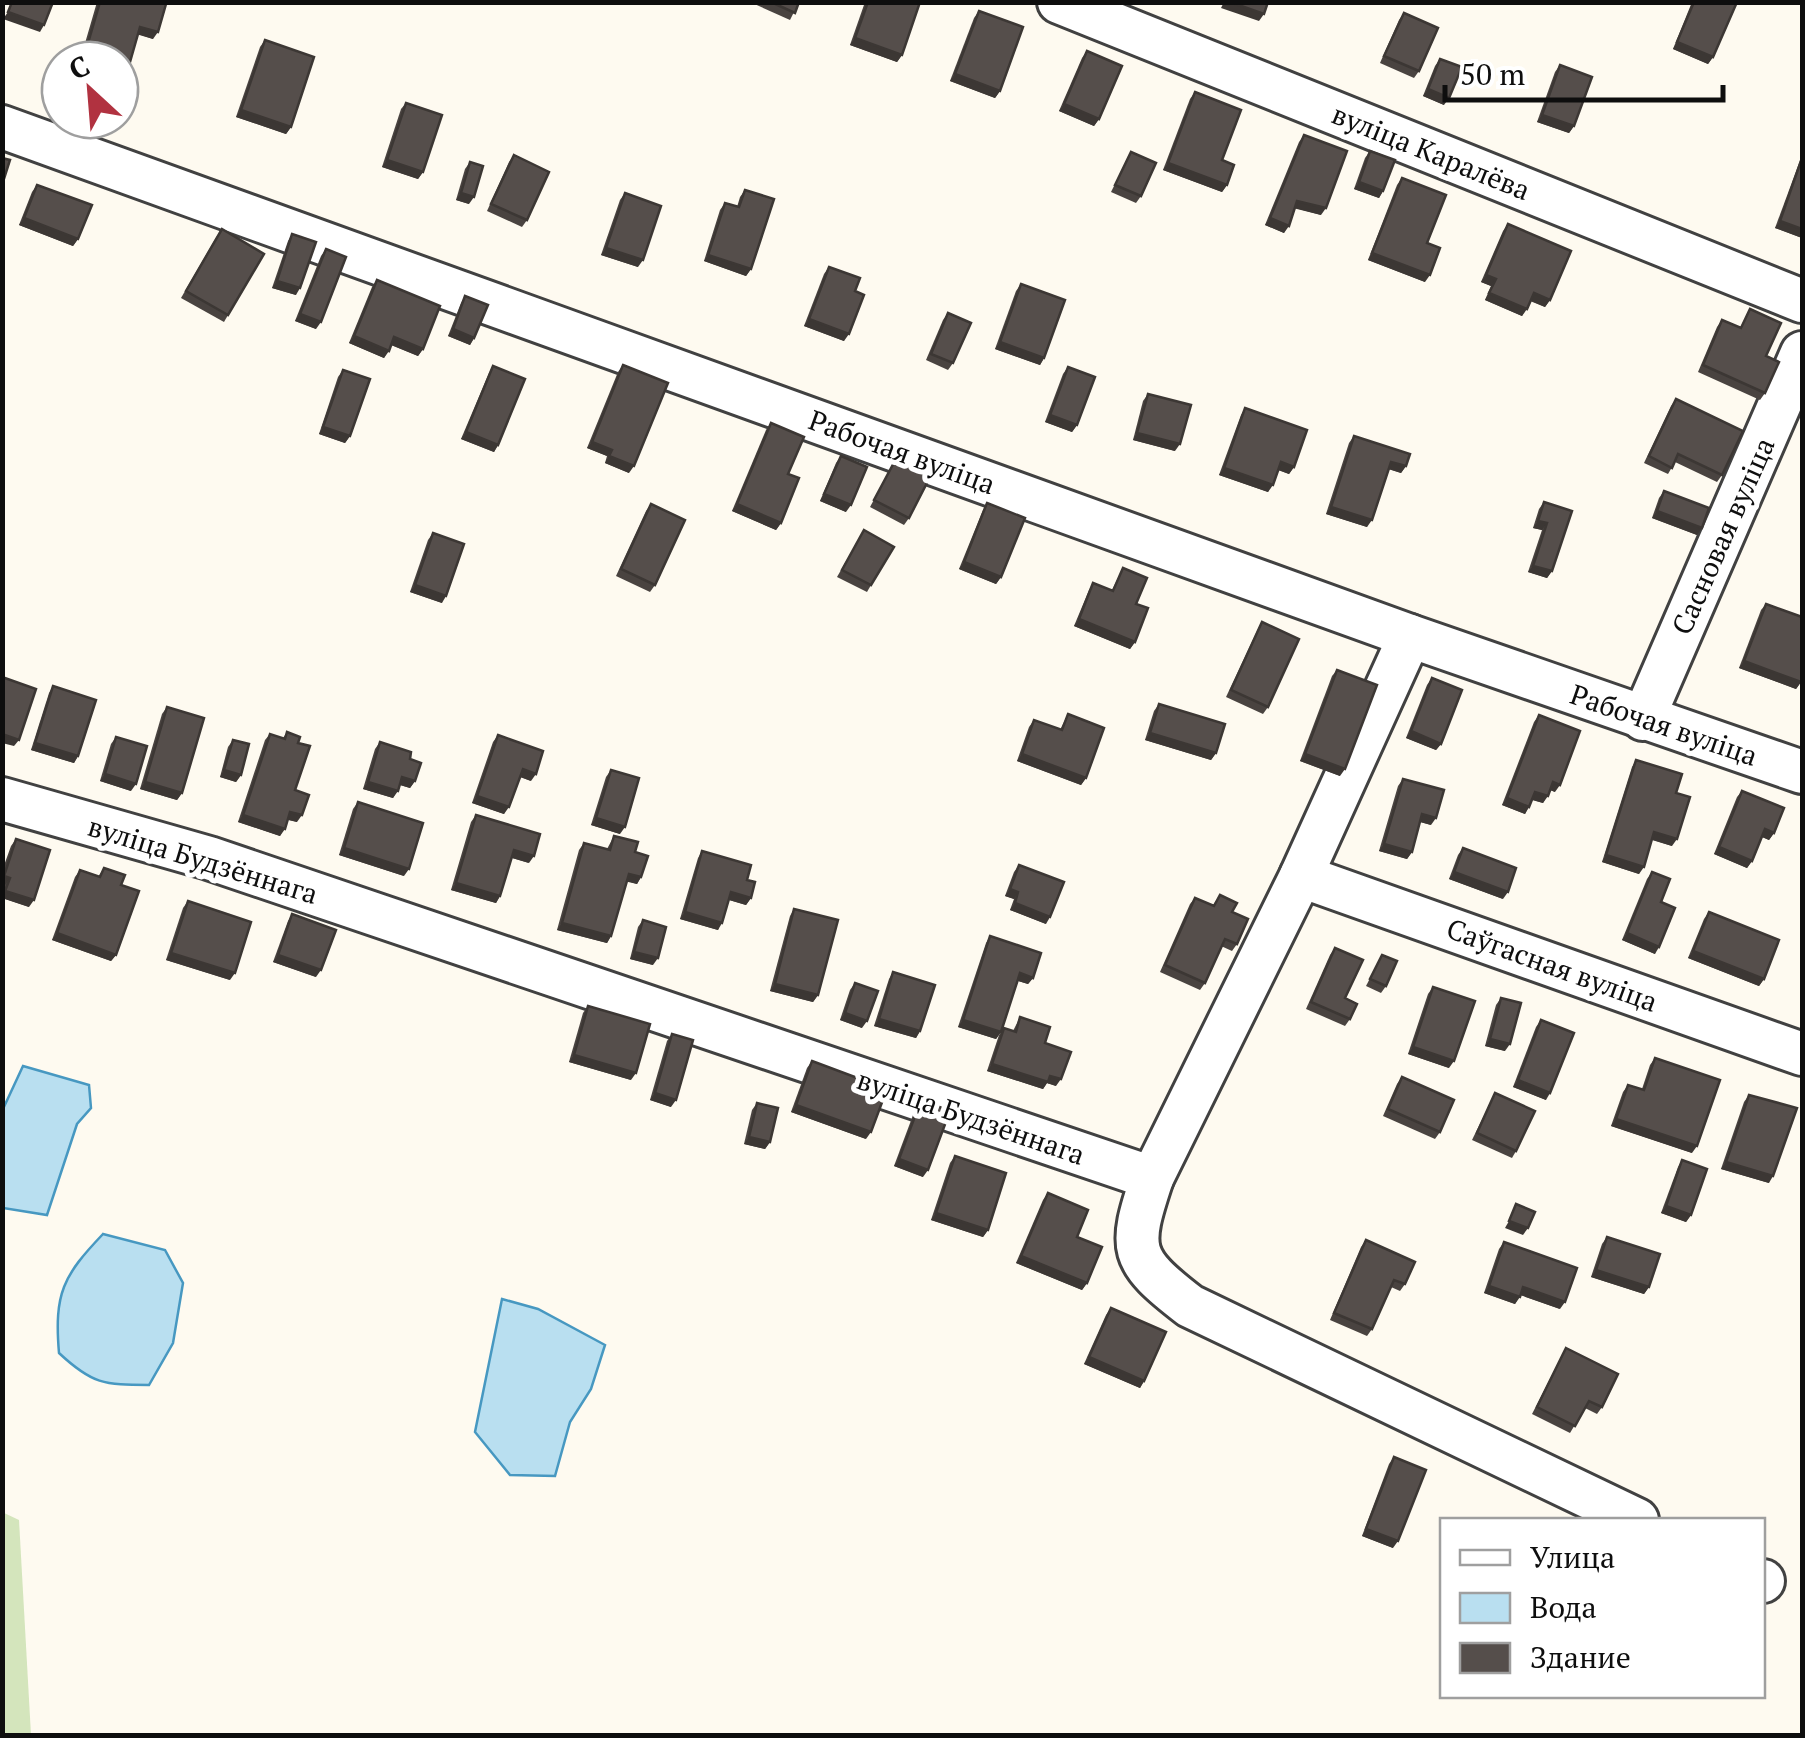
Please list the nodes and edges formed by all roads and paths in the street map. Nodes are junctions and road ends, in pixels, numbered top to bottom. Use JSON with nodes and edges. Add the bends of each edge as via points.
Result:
{"nodes":[{"id":1,"x":1059,"y":2,"type":"edge"},
{"id":2,"x":2,"y":128,"type":"edge"},
{"id":3,"x":1802,"y":301,"type":"edge"},
{"id":4,"x":1802,"y":352,"type":"edge"},
{"id":5,"x":1410,"y":636,"type":"junction"},
{"id":6,"x":1643,"y":719,"type":"junction"},
{"id":7,"x":1802,"y":772,"type":"edge"},
{"id":8,"x":2,"y":798,"type":"edge"},
{"id":9,"x":1301,"y":876,"type":"junction"},
{"id":10,"x":1802,"y":1054,"type":"edge"},
{"id":11,"x":1152,"y":1178,"type":"junction"},
{"id":12,"x":1633,"y":1518,"type":"edge"}],
"edges":[{"from":1,"to":3,"type":"street","name":"вуліца Каралёва"},
{"from":2,"to":5,"type":"street","name":"Рабочая вуліца"},
{"from":4,"to":6,"type":"street","name":"Сасновая вуліца"},
{"from":5,"to":6,"type":"street","name":"Рабочая вуліца"},
{"from":5,"to":9,"type":"street"},
{"from":6,"to":7,"type":"street","name":"Рабочая вуліца"},
{"from":8,"to":11,"type":"street","name":"вуліца Будзённага","via":[[209,858]]},
{"from":9,"to":10,"type":"street","name":"Саўгасная вуліца"},
{"from":9,"to":11,"type":"street"},
{"from":11,"to":12,"type":"street","via":[[1136,1242],[1151,1276],[1190,1306]]}]}
